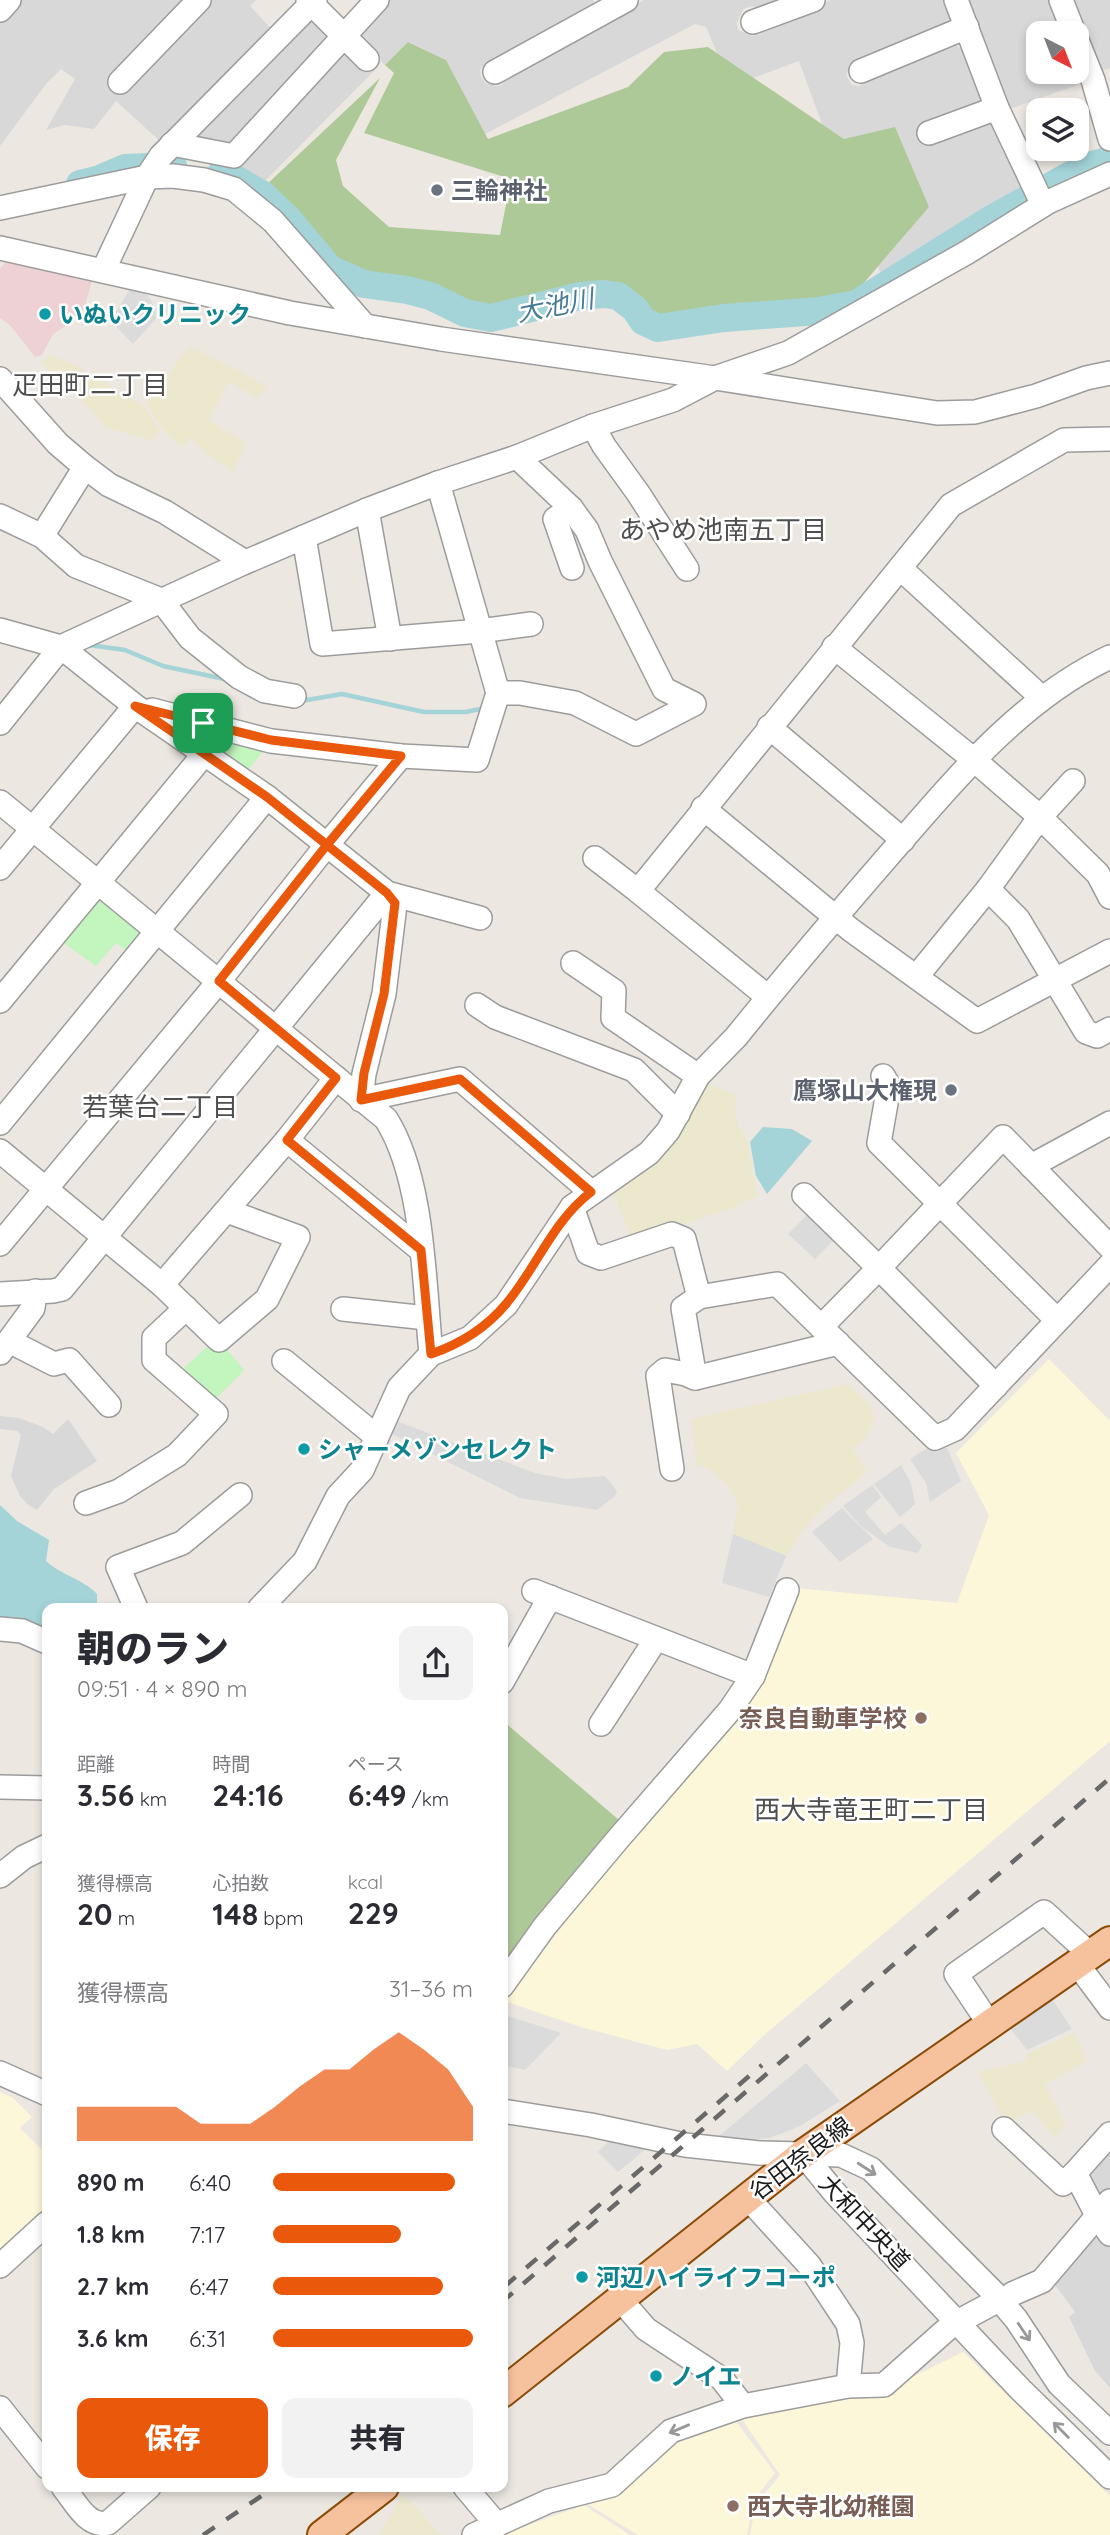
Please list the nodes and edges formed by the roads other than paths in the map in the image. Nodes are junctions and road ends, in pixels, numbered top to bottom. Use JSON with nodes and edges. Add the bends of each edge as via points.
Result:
{"nodes":[{"id":1,"x":9,"y":0,"type":"edge"},
{"id":2,"x":199,"y":0,"type":"edge"},
{"id":3,"x":377,"y":0,"type":"edge"},
{"id":4,"x":813,"y":0,"type":"edge"},
{"id":5,"x":956,"y":0,"type":"edge"},
{"id":6,"x":1061,"y":0,"type":"edge"},
{"id":7,"x":312,"y":1,"type":"edge"},
{"id":8,"x":611,"y":3,"type":"edge"},
{"id":9,"x":0,"y":10,"type":"edge"},
{"id":10,"x":1069,"y":21,"type":"edge"},
{"id":11,"x":753,"y":22,"type":"dead end"},
{"id":12,"x":967,"y":27,"type":"junction"},
{"id":13,"x":343,"y":36,"type":"junction"},
{"id":14,"x":1089,"y":57,"type":"edge"},
{"id":15,"x":367,"y":59,"type":"dead end"},
{"id":16,"x":861,"y":71,"type":"dead end"},
{"id":17,"x":495,"y":72,"type":"dead end"},
{"id":18,"x":1102,"y":77,"type":"edge"},
{"id":19,"x":120,"y":82,"type":"dead end"},
{"id":20,"x":997,"y":107,"type":"junction"},
{"id":21,"x":929,"y":133,"type":"dead end"},
{"id":22,"x":1110,"y":139,"type":"edge"},
{"id":23,"x":167,"y":150,"type":"junction"},
{"id":24,"x":1110,"y":174,"type":"edge"},
{"id":25,"x":147,"y":177,"type":"junction"},
{"id":26,"x":1043,"y":205,"type":"junction"},
{"id":27,"x":0,"y":208,"type":"edge"},
{"id":28,"x":0,"y":248,"type":"edge"},
{"id":29,"x":103,"y":271,"type":"junction"},
{"id":30,"x":365,"y":326,"type":"junction"},
{"id":31,"x":1110,"y":373,"type":"edge"},
{"id":32,"x":715,"y":378,"type":"junction"},
{"id":33,"x":0,"y":379,"type":"edge"},
{"id":34,"x":593,"y":426,"type":"junction"},
{"id":35,"x":1110,"y":439,"type":"edge"},
{"id":36,"x":517,"y":457,"type":"junction"},
{"id":37,"x":85,"y":467,"type":"junction"},
{"id":38,"x":438,"y":483,"type":"junction"},
{"id":39,"x":571,"y":508,"type":"junction"},
{"id":40,"x":367,"y":510,"type":"junction"},
{"id":41,"x":0,"y":516,"type":"edge"},
{"id":42,"x":42,"y":536,"type":"junction"},
{"id":43,"x":304,"y":537,"type":"junction"},
{"id":44,"x":245,"y":562,"type":"junction"},
{"id":45,"x":572,"y":568,"type":"dead end"},
{"id":46,"x":900,"y":568,"type":"junction"},
{"id":47,"x":687,"y":569,"type":"dead end"},
{"id":48,"x":161,"y":600,"type":"junction"},
{"id":49,"x":531,"y":624,"type":"dead end"},
{"id":50,"x":0,"y":629,"type":"edge"},
{"id":51,"x":480,"y":631,"type":"junction"},
{"id":52,"x":390,"y":639,"type":"junction"},
{"id":53,"x":61,"y":647,"type":"junction"},
{"id":54,"x":834,"y":647,"type":"junction"},
{"id":55,"x":1110,"y":657,"type":"edge"},
{"id":56,"x":498,"y":693,"type":"junction"},
{"id":57,"x":294,"y":696,"type":"dead end"},
{"id":58,"x":1042,"y":698,"type":"junction"},
{"id":59,"x":135,"y":706,"type":"junction"},
{"id":60,"x":0,"y":723,"type":"edge"},
{"id":61,"x":769,"y":727,"type":"junction"},
{"id":62,"x":205,"y":753,"type":"junction"},
{"id":63,"x":401,"y":756,"type":"junction"},
{"id":64,"x":973,"y":759,"type":"junction"},
{"id":65,"x":1073,"y":781,"type":"dead end"},
{"id":66,"x":267,"y":797,"type":"junction"},
{"id":67,"x":0,"y":802,"type":"edge"},
{"id":68,"x":703,"y":808,"type":"junction"},
{"id":69,"x":1040,"y":817,"type":"junction"},
{"id":70,"x":33,"y":829,"type":"junction"},
{"id":71,"x":903,"y":840,"type":"junction"},
{"id":72,"x":326,"y":846,"type":"junction"},
{"id":73,"x":595,"y":858,"type":"dead end"},
{"id":74,"x":0,"y":869,"type":"edge"},
{"id":75,"x":98,"y":882,"type":"junction"},
{"id":76,"x":988,"y":889,"type":"junction"},
{"id":77,"x":638,"y":891,"type":"junction"},
{"id":78,"x":387,"y":893,"type":"junction"},
{"id":79,"x":1110,"y":897,"type":"edge"},
{"id":80,"x":836,"y":917,"type":"junction"},
{"id":81,"x":480,"y":918,"type":"dead end"},
{"id":82,"x":157,"y":932,"type":"junction"},
{"id":83,"x":1110,"y":951,"type":"edge"},
{"id":84,"x":573,"y":963,"type":"dead end"},
{"id":85,"x":917,"y":976,"type":"junction"},
{"id":86,"x":1057,"y":980,"type":"junction"},
{"id":87,"x":219,"y":981,"type":"junction"},
{"id":88,"x":768,"y":997,"type":"junction"},
{"id":89,"x":0,"y":1001,"type":"edge"},
{"id":90,"x":477,"y":1005,"type":"dead end"},
{"id":91,"x":276,"y":1029,"type":"junction"},
{"id":92,"x":1110,"y":1029,"type":"edge"},
{"id":93,"x":698,"y":1076,"type":"junction"},
{"id":94,"x":883,"y":1076,"type":"dead end"},
{"id":95,"x":336,"y":1078,"type":"junction"},
{"id":96,"x":361,"y":1100,"type":"junction"},
{"id":97,"x":678,"y":1114,"type":"junction"},
{"id":98,"x":0,"y":1123,"type":"edge"},
{"id":99,"x":1110,"y":1123,"type":"edge"},
{"id":100,"x":287,"y":1140,"type":"junction"},
{"id":101,"x":0,"y":1151,"type":"edge"},
{"id":102,"x":1031,"y":1166,"type":"junction"},
{"id":103,"x":44,"y":1188,"type":"junction"},
{"id":104,"x":591,"y":1192,"type":"junction"},
{"id":105,"x":804,"y":1195,"type":"dead end"},
{"id":106,"x":939,"y":1203,"type":"junction"},
{"id":107,"x":572,"y":1207,"type":"junction"},
{"id":108,"x":227,"y":1211,"type":"junction"},
{"id":109,"x":104,"y":1238,"type":"junction"},
{"id":110,"x":0,"y":1244,"type":"edge"},
{"id":111,"x":1110,"y":1247,"type":"edge"},
{"id":112,"x":421,"y":1250,"type":"junction"},
{"id":113,"x":878,"y":1268,"type":"junction"},
{"id":114,"x":1106,"y":1280,"type":"edge"},
{"id":115,"x":162,"y":1285,"type":"junction"},
{"id":116,"x":35,"y":1291,"type":"junction"},
{"id":117,"x":0,"y":1294,"type":"edge"},
{"id":118,"x":699,"y":1297,"type":"junction"},
{"id":119,"x":186,"y":1308,"type":"junction"},
{"id":120,"x":342,"y":1309,"type":"dead end"},
{"id":121,"x":427,"y":1318,"type":"junction"},
{"id":122,"x":1057,"y":1320,"type":"junction"},
{"id":123,"x":821,"y":1327,"type":"junction"},
{"id":124,"x":838,"y":1343,"type":"junction"},
{"id":125,"x":4,"y":1347,"type":"edge"},
{"id":126,"x":431,"y":1354,"type":"junction"},
{"id":127,"x":284,"y":1361,"type":"dead end"},
{"id":128,"x":695,"y":1378,"type":"junction"},
{"id":129,"x":996,"y":1386,"type":"junction"},
{"id":130,"x":109,"y":1405,"type":"dead end"},
{"id":131,"x":377,"y":1437,"type":"junction"},
{"id":132,"x":672,"y":1469,"type":"dead end"},
{"id":133,"x":240,"y":1495,"type":"dead end"},
{"id":134,"x":86,"y":1503,"type":"dead end"},
{"id":135,"x":787,"y":1590,"type":"dead end"},
{"id":136,"x":134,"y":1603,"type":"edge"},
{"id":137,"x":265,"y":1603,"type":"edge"},
{"id":138,"x":0,"y":1629,"type":"edge"},
{"id":139,"x":656,"y":1639,"type":"junction"},
{"id":140,"x":42,"y":1640,"type":"edge"},
{"id":141,"x":508,"y":1669,"type":"edge"},
{"id":142,"x":753,"y":1676,"type":"junction"},
{"id":143,"x":601,"y":1724,"type":"dead end"},
{"id":144,"x":0,"y":1787,"type":"edge"},
{"id":145,"x":42,"y":1788,"type":"edge"},
{"id":146,"x":42,"y":1848,"type":"edge"},
{"id":147,"x":0,"y":1876,"type":"edge"},
{"id":148,"x":1093,"y":1954,"type":"edge"},
{"id":149,"x":508,"y":1978,"type":"edge"},
{"id":150,"x":1110,"y":2008,"type":"edge"},
{"id":151,"x":990,"y":2025,"type":"junction"},
{"id":152,"x":0,"y":2073,"type":"edge"},
{"id":153,"x":42,"y":2092,"type":"edge"},
{"id":154,"x":508,"y":2112,"type":"edge"},
{"id":155,"x":1003,"y":2129,"type":"dead end"},
{"id":156,"x":1110,"y":2134,"type":"edge"},
{"id":157,"x":803,"y":2154,"type":"junction"},
{"id":158,"x":1075,"y":2173,"type":"junction"},
{"id":159,"x":747,"y":2197,"type":"junction"},
{"id":160,"x":1106,"y":2217,"type":"edge"},
{"id":161,"x":42,"y":2227,"type":"edge"},
{"id":162,"x":0,"y":2266,"type":"edge"},
{"id":163,"x":620,"y":2300,"type":"junction"},
{"id":164,"x":848,"y":2386,"type":"junction"},
{"id":165,"x":508,"y":2388,"type":"edge"},
{"id":166,"x":743,"y":2406,"type":"junction"},
{"id":167,"x":0,"y":2408,"type":"edge"},
{"id":168,"x":1110,"y":2434,"type":"edge"},
{"id":169,"x":42,"y":2461,"type":"edge"},
{"id":170,"x":1110,"y":2477,"type":"edge"},
{"id":171,"x":67,"y":2492,"type":"edge"},
{"id":172,"x":143,"y":2492,"type":"edge"},
{"id":173,"x":378,"y":2492,"type":"edge"},
{"id":174,"x":469,"y":2492,"type":"edge"},
{"id":175,"x":497,"y":2525,"type":"junction"},
{"id":176,"x":322,"y":2535,"type":"edge"},
{"id":177,"x":474,"y":2535,"type":"edge"}],
"edges":[{"from":1,"to":9,"type":"street"},
{"from":2,"to":19,"type":"street"},
{"from":3,"to":13,"type":"street"},
{"from":4,"to":11,"type":"street"},
{"from":5,"to":12,"type":"street"},
{"from":6,"to":10,"type":"street"},
{"from":7,"to":13,"type":"street"},
{"from":7,"to":23,"type":"street"},
{"from":8,"to":17,"type":"street"},
{"from":12,"to":16,"type":"street"},
{"from":12,"to":20,"type":"street"},
{"from":13,"to":15,"type":"street"},
{"from":13,"to":23,"type":"street","via":[[234,156]]},
{"from":14,"to":18,"type":"street"},
{"from":18,"to":22,"type":"street"},
{"from":20,"to":21,"type":"street"},
{"from":20,"to":26,"type":"street"},
{"from":23,"to":25,"type":"street"},
{"from":24,"to":26,"type":"street"},
{"from":25,"to":27,"type":"street"},
{"from":25,"to":29,"type":"street"},
{"from":25,"to":30,"type":"street","via":[[204,180],[234,189],[273,221]]},
{"from":26,"to":32,"type":"street","via":[[788,353]]},
{"from":28,"to":29,"type":"street"},
{"from":29,"to":30,"type":"street"},
{"from":30,"to":32,"type":"street"},
{"from":31,"to":32,"type":"street","via":[[975,412],[937,413]]},
{"from":32,"to":34,"type":"street","via":[[673,400]]},
{"from":33,"to":37,"type":"street"},
{"from":34,"to":36,"type":"street"},
{"from":34,"to":47,"type":"street"},
{"from":35,"to":46,"type":"street","via":[[1063,440],[951,505]]},
{"from":36,"to":38,"type":"street"},
{"from":36,"to":39,"type":"street"},
{"from":37,"to":42,"type":"street"},
{"from":37,"to":44,"type":"street"},
{"from":38,"to":40,"type":"street"},
{"from":38,"to":51,"type":"street"},
{"from":39,"to":45,"type":"street","via":[[555,519]]},
{"from":39,"to":56,"type":"street","via":[[587,530],[664,689],[694,704],[636,734],[575,703]]},
{"from":40,"to":43,"type":"street"},
{"from":40,"to":52,"type":"street"},
{"from":41,"to":42,"type":"street"},
{"from":42,"to":48,"type":"street","via":[[76,566]]},
{"from":43,"to":44,"type":"street"},
{"from":43,"to":52,"type":"street","via":[[323,644]]},
{"from":44,"to":48,"type":"street"},
{"from":46,"to":54,"type":"street"},
{"from":46,"to":58,"type":"street"},
{"from":48,"to":53,"type":"street"},
{"from":48,"to":57,"type":"street","via":[[190,638],[230,671],[265,691]]},
{"from":49,"to":51,"type":"street"},
{"from":50,"to":53,"type":"street"},
{"from":51,"to":52,"type":"street"},
{"from":51,"to":56,"type":"street"},
{"from":53,"to":59,"type":"street"},
{"from":53,"to":60,"type":"street"},
{"from":54,"to":61,"type":"street"},
{"from":54,"to":64,"type":"street"},
{"from":55,"to":58,"type":"street"},
{"from":56,"to":63,"type":"street","via":[[477,760]]},
{"from":58,"to":64,"type":"street"},
{"from":59,"to":62,"type":"street"},
{"from":59,"to":63,"type":"street","via":[[271,740]]},
{"from":59,"to":70,"type":"street"},
{"from":61,"to":68,"type":"street"},
{"from":61,"to":71,"type":"street"},
{"from":62,"to":66,"type":"street"},
{"from":62,"to":75,"type":"street"},
{"from":63,"to":72,"type":"street"},
{"from":64,"to":69,"type":"street"},
{"from":64,"to":71,"type":"street"},
{"from":65,"to":69,"type":"street"},
{"from":66,"to":72,"type":"street"},
{"from":66,"to":82,"type":"street"},
{"from":67,"to":70,"type":"street"},
{"from":68,"to":77,"type":"street"},
{"from":68,"to":80,"type":"street"},
{"from":69,"to":76,"type":"street"},
{"from":69,"to":79,"type":"street","via":[[1098,874]]},
{"from":70,"to":74,"type":"street"},
{"from":70,"to":75,"type":"street"},
{"from":71,"to":80,"type":"street"},
{"from":72,"to":78,"type":"street"},
{"from":72,"to":87,"type":"street"},
{"from":73,"to":77,"type":"street"},
{"from":75,"to":82,"type":"street"},
{"from":75,"to":89,"type":"street"},
{"from":76,"to":85,"type":"street"},
{"from":76,"to":86,"type":"street","via":[[1018,919]]},
{"from":77,"to":88,"type":"street"},
{"from":78,"to":81,"type":"street"},
{"from":78,"to":91,"type":"street"},
{"from":78,"to":96,"type":"street","via":[[395,903],[384,994]]},
{"from":80,"to":85,"type":"street"},
{"from":80,"to":88,"type":"street"},
{"from":82,"to":87,"type":"street"},
{"from":82,"to":98,"type":"street"},
{"from":83,"to":86,"type":"street"},
{"from":84,"to":93,"type":"street","via":[[614,991],[613,1018]]},
{"from":85,"to":86,"type":"street","via":[[977,1021]]},
{"from":86,"to":92,"type":"street","via":[[1086,1031],[1097,1036]]},
{"from":87,"to":91,"type":"street"},
{"from":87,"to":103,"type":"street"},
{"from":88,"to":93,"type":"street"},
{"from":90,"to":97,"type":"street","via":[[495,1017],[634,1070]]},
{"from":91,"to":95,"type":"street"},
{"from":91,"to":109,"type":"street"},
{"from":93,"to":97,"type":"street"},
{"from":94,"to":106,"type":"street","via":[[890,1086],[879,1143]]},
{"from":95,"to":96,"type":"street"},
{"from":95,"to":100,"type":"street"},
{"from":96,"to":104,"type":"street","via":[[460,1079]]},
{"from":96,"to":112,"type":"street","via":[[386,1119],[395,1133],[411,1181]]},
{"from":97,"to":104,"type":"street","via":[[649,1153]]},
{"from":99,"to":102,"type":"street"},
{"from":100,"to":108,"type":"street"},
{"from":100,"to":112,"type":"street"},
{"from":101,"to":103,"type":"street"},
{"from":102,"to":106,"type":"street","via":[[1003,1137]]},
{"from":102,"to":111,"type":"street"},
{"from":103,"to":109,"type":"street"},
{"from":103,"to":110,"type":"street"},
{"from":104,"to":107,"type":"street"},
{"from":105,"to":113,"type":"street"},
{"from":106,"to":113,"type":"street"},
{"from":106,"to":122,"type":"street"},
{"from":107,"to":118,"type":"street","via":[[588,1252],[601,1258],[672,1234],[684,1239]]},
{"from":107,"to":126,"type":"street","via":[[506,1305],[470,1338]]},
{"from":108,"to":115,"type":"street"},
{"from":108,"to":119,"type":"street","via":[[298,1237],[267,1299],[219,1340]]},
{"from":109,"to":115,"type":"street"},
{"from":109,"to":116,"type":"street","via":[[62,1289]]},
{"from":112,"to":121,"type":"street"},
{"from":113,"to":123,"type":"street"},
{"from":113,"to":129,"type":"street"},
{"from":114,"to":122,"type":"street"},
{"from":115,"to":119,"type":"street"},
{"from":116,"to":117,"type":"street"},
{"from":116,"to":125,"type":"street","via":[[33,1308]]},
{"from":118,"to":123,"type":"street","via":[[777,1284]]},
{"from":118,"to":128,"type":"street","via":[[683,1308]]},
{"from":119,"to":134,"type":"street","via":[[154,1338],[154,1360],[216,1414],[177,1455],[119,1491]]},
{"from":120,"to":121,"type":"street"},
{"from":121,"to":126,"type":"street"},
{"from":122,"to":129,"type":"street"},
{"from":123,"to":124,"type":"street"},
{"from":124,"to":128,"type":"street"},
{"from":124,"to":129,"type":"street","via":[[935,1438],[955,1429]]},
{"from":125,"to":130,"type":"street","via":[[54,1364],[69,1360]]},
{"from":126,"to":131,"type":"street","via":[[399,1388]]},
{"from":127,"to":131,"type":"street"},
{"from":128,"to":132,"type":"street","via":[[665,1370],[658,1376]]},
{"from":131,"to":137,"type":"street","via":[[362,1470],[338,1496],[305,1561]]},
{"from":133,"to":136,"type":"street","via":[[182,1544],[118,1567]]},
{"from":135,"to":142,"type":"street"},
{"from":138,"to":140,"type":"street","via":[[22,1631]]},
{"from":139,"to":141,"type":"street","via":[[542,1594]]},
{"from":139,"to":142,"type":"street"},
{"from":139,"to":143,"type":"street"},
{"from":142,"to":149,"type":"street","via":[[730,1710],[545,1926]]},
{"from":144,"to":145,"type":"street"},
{"from":146,"to":147,"type":"street"},
{"from":148,"to":150,"type":"street"},
{"from":148,"to":151,"type":"main road","name":"谷田奈良線"},
{"from":148,"to":151,"type":"street","via":[[1044,1912],[956,1974]]},
{"from":151,"to":157,"type":"main road","name":"谷田奈良線"},
{"from":152,"to":153,"type":"street"},
{"from":154,"to":157,"type":"street","via":[[685,2145]]},
{"from":155,"to":158,"type":"street","via":[[1063,2184]]},
{"from":156,"to":158,"type":"street"},
{"from":157,"to":159,"type":"main road","name":"谷田奈良線"},
{"from":157,"to":168,"type":"street","name":"大和中央道","one_way":true,"via":[[841,2154],[871,2169],[993,2292],[1059,2384]]},
{"from":170,"to":157,"type":"street","name":"大和中央道","one_way":true,"via":[[1020,2389]]},
{"from":158,"to":160,"type":"street"},
{"from":159,"to":163,"type":"main road","name":"谷田奈良線"},
{"from":159,"to":164,"type":"street","via":[[809,2265],[848,2324],[852,2343]]},
{"from":160,"to":164,"type":"street","via":[[1042,2281],[956,2324],[884,2385]]},
{"from":161,"to":162,"type":"street"},
{"from":163,"to":165,"type":"main road","name":"谷田奈良線"},
{"from":163,"to":166,"type":"street","via":[[646,2329],[722,2379]]},
{"from":164,"to":166,"type":"street"},
{"from":166,"to":175,"type":"street","one_way":true,"via":[[671,2431],[612,2486],[549,2501]]},
{"from":167,"to":169,"type":"street"},
{"from":171,"to":172,"type":"street","via":[[91,2522],[99,2525],[108,2523]]},
{"from":173,"to":176,"type":"main road"},
{"from":174,"to":175,"type":"street"},
{"from":175,"to":177,"type":"street"}]}
